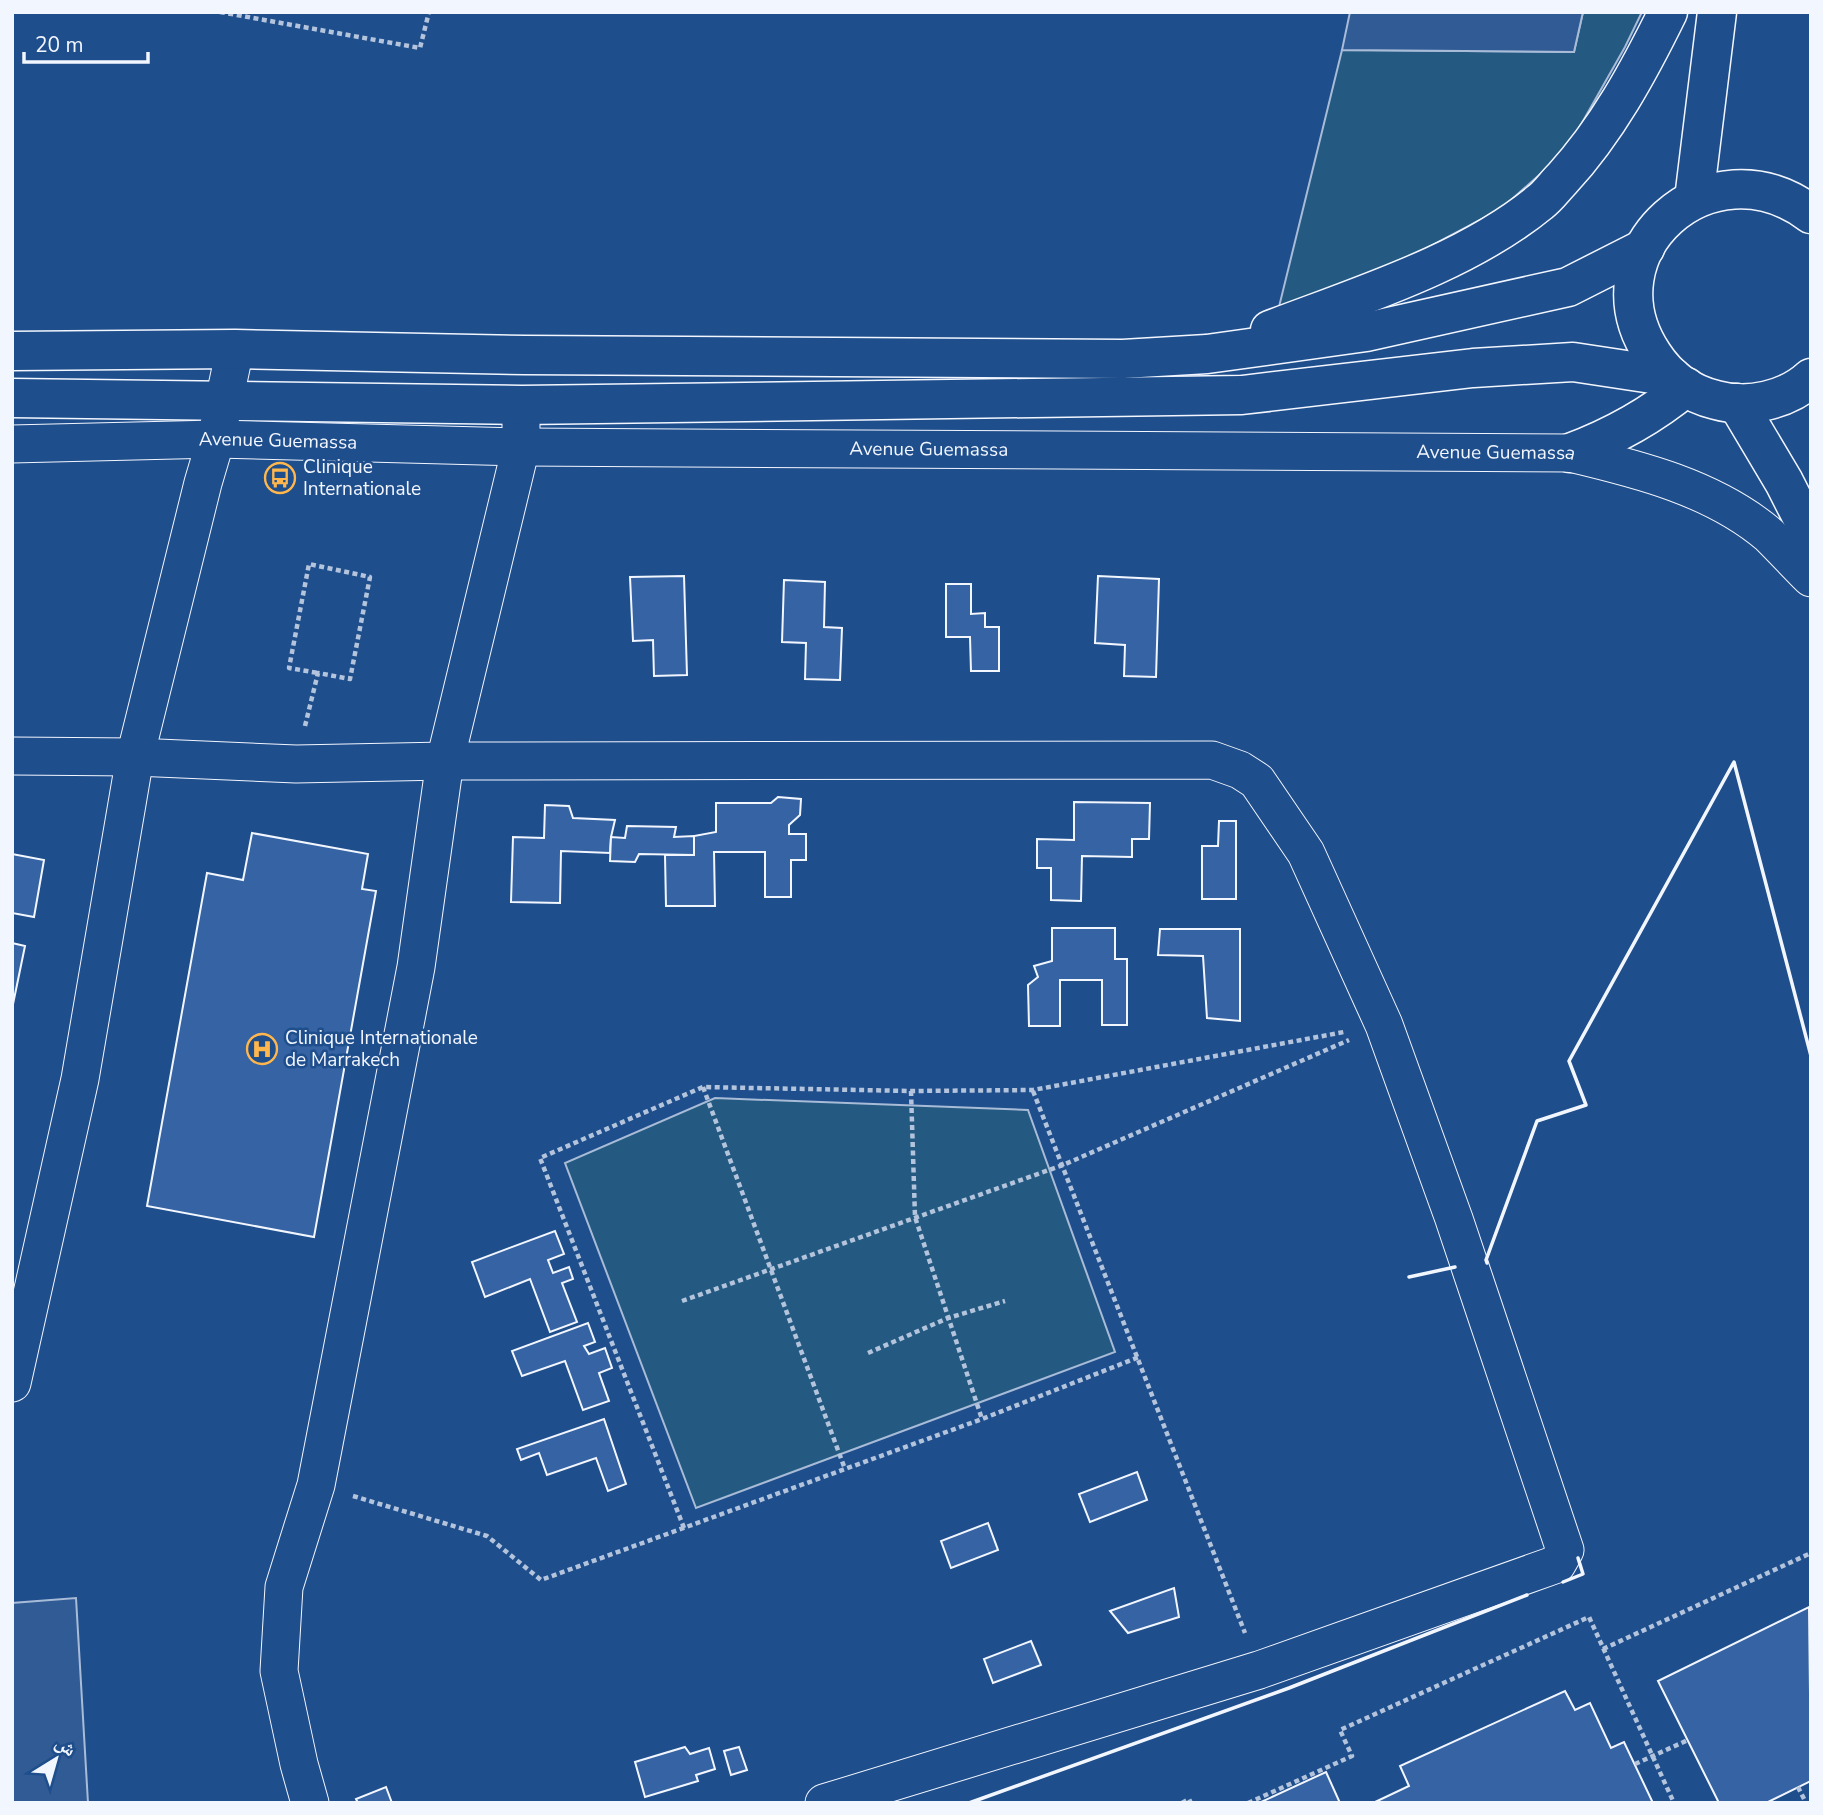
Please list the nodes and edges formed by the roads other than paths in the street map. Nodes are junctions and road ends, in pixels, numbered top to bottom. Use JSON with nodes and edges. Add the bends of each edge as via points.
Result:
{"nodes":[{"id":1,"x":1668,"y":12,"type":"edge"},
{"id":2,"x":1717,"y":12,"type":"edge"},
{"id":3,"x":1694,"y":199,"type":"junction"},
{"id":4,"x":1811,"y":214,"type":"edge"},
{"id":5,"x":1645,"y":248,"type":"junction"},
{"id":6,"x":235,"y":349,"type":"junction"},
{"id":7,"x":12,"y":351,"type":"edge"},
{"id":8,"x":1207,"y":354,"type":"junction"},
{"id":9,"x":1811,"y":378,"type":"edge"},
{"id":10,"x":1679,"y":382,"type":"junction"},
{"id":11,"x":12,"y":398,"type":"edge"},
{"id":12,"x":223,"y":402,"type":"junction"},
{"id":13,"x":1737,"y":404,"type":"junction"},
{"id":14,"x":522,"y":405,"type":"junction"},
{"id":15,"x":216,"y":439,"type":"junction"},
{"id":16,"x":12,"y":444,"type":"edge"},
{"id":17,"x":520,"y":447,"type":"junction"},
{"id":18,"x":1570,"y":453,"type":"junction"},
{"id":19,"x":1811,"y":534,"type":"edge"},
{"id":20,"x":1811,"y":578,"type":"edge"},
{"id":21,"x":12,"y":757,"type":"edge"},
{"id":22,"x":135,"y":757,"type":"junction"},
{"id":23,"x":445,"y":761,"type":"junction"},
{"id":24,"x":20,"y":1310,"type":"edge"},
{"id":25,"x":12,"y":1383,"type":"edge"},
{"id":26,"x":310,"y":1803,"type":"edge"},
{"id":27,"x":824,"y":1803,"type":"edge"}],
"edges":[{"from":1,"to":8,"type":"main road","via":[[1609,118],[1541,202],[1487,238],[1416,274]]},
{"from":2,"to":3,"type":"main road"},
{"from":3,"to":4,"type":"main road","via":[[1728,189],[1762,191]]},
{"from":3,"to":5,"type":"main road","via":[[1665,219]]},
{"from":5,"to":8,"type":"main road","via":[[1568,287],[1366,332]]},
{"from":5,"to":10,"type":"main road","via":[[1637,267],[1634,307],[1646,346]]},
{"from":6,"to":7,"type":"main road"},
{"from":6,"to":8,"type":"main road","via":[[1110,359]]},
{"from":6,"to":12,"type":"street"},
{"from":9,"to":13,"type":"main road","via":[[1773,399]]},
{"from":10,"to":13,"type":"main road","via":[[1702,396]]},
{"from":10,"to":14,"type":"main road","name":"Avenue Guemassa","via":[[1573,362],[1473,368],[1242,395]]},
{"from":10,"to":18,"type":"main road","via":[[1636,424]]},
{"from":11,"to":12,"type":"main road","name":"Avenue Guemassa"},
{"from":12,"to":14,"type":"main road","name":"Avenue Guemassa"},
{"from":12,"to":15,"type":"street"},
{"from":13,"to":19,"type":"main road"},
{"from":14,"to":17,"type":"street"},
{"from":15,"to":16,"type":"street","name":"Avenue Guemassa"},
{"from":15,"to":17,"type":"street","name":"Avenue Guemassa"},
{"from":15,"to":22,"type":"street"},
{"from":17,"to":18,"type":"street","name":"Avenue Guemassa"},
{"from":17,"to":23,"type":"street"},
{"from":18,"to":20,"type":"street","name":"Avenue Guemassa","via":[[1672,481],[1718,502],[1768,535]]},
{"from":21,"to":22,"type":"street"},
{"from":22,"to":23,"type":"street","via":[[296,764]]},
{"from":22,"to":24,"type":"street","via":[[80,1079]]},
{"from":23,"to":26,"type":"street","via":[[416,967],[316,1485],[284,1587],[279,1671]]},
{"from":23,"to":27,"type":"street","via":[[1212,760],[1240,769],[1257,781],[1306,853],[1384,1025],[1565,1550],[1557,1564],[1259,1670]]},
{"from":24,"to":25,"type":"street"}]}
